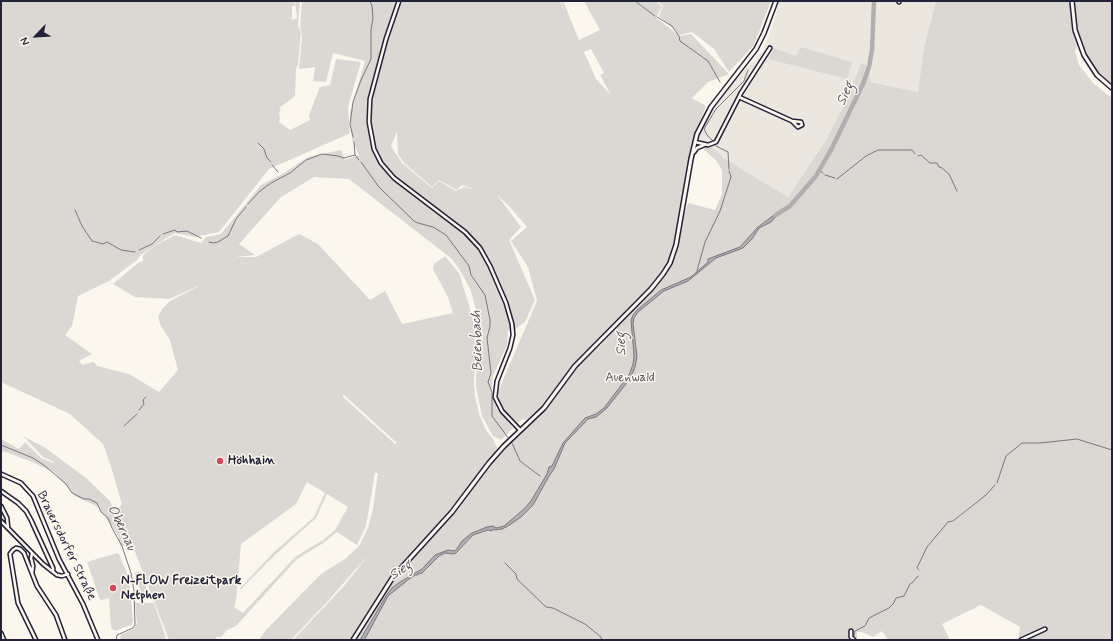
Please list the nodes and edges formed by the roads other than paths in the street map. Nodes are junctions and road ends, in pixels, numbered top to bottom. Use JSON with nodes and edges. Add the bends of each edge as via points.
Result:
{"nodes":[{"id":1,"x":399,"y":1,"type":"edge"},
{"id":2,"x":776,"y":1,"type":"edge"},
{"id":3,"x":1072,"y":1,"type":"edge"},
{"id":4,"x":770,"y":48,"type":"dead end"},
{"id":5,"x":1112,"y":88,"type":"edge"},
{"id":6,"x":739,"y":97,"type":"junction"},
{"id":7,"x":792,"y":121,"type":"dead end"},
{"id":8,"x":695,"y":142,"type":"junction"},
{"id":9,"x":704,"y":145,"type":"junction"},
{"id":10,"x":691,"y":156,"type":"junction"},
{"id":11,"x":520,"y":430,"type":"junction"},
{"id":12,"x":1,"y":474,"type":"edge"},
{"id":13,"x":1,"y":491,"type":"edge"},
{"id":14,"x":1,"y":506,"type":"edge"},
{"id":15,"x":1,"y":521,"type":"edge"},
{"id":16,"x":8,"y":528,"type":"junction"},
{"id":17,"x":32,"y":553,"type":"junction"},
{"id":18,"x":53,"y":572,"type":"junction"},
{"id":19,"x":32,"y":573,"type":"junction"},
{"id":20,"x":68,"y":574,"type":"junction"},
{"id":21,"x":1045,"y":628,"type":"dead end"},
{"id":22,"x":851,"y":631,"type":"dead end"},
{"id":23,"x":1,"y":633,"type":"edge"},
{"id":24,"x":4,"y":640,"type":"edge"},
{"id":25,"x":36,"y":640,"type":"edge"},
{"id":26,"x":65,"y":640,"type":"edge"},
{"id":27,"x":98,"y":640,"type":"edge"},
{"id":28,"x":354,"y":640,"type":"edge"},
{"id":29,"x":854,"y":640,"type":"edge"},
{"id":30,"x":1021,"y":640,"type":"edge"}],
"edges":[{"from":1,"to":11,"type":"street","via":[[371,94],[369,115],[372,143],[381,163],[394,178],[465,232],[480,248],[490,266],[506,303],[513,335],[497,381],[495,398],[502,411]]},
{"from":2,"to":8,"type":"main road","via":[[756,49],[710,107]]},
{"from":3,"to":5,"type":"main road","via":[[1082,52],[1097,75]]},
{"from":4,"to":6,"type":"street"},
{"from":6,"to":7,"type":"street"},
{"from":6,"to":9,"type":"street","via":[[716,142]]},
{"from":8,"to":9,"type":"street"},
{"from":8,"to":10,"type":"main road"},
{"from":9,"to":10,"type":"street","via":[[697,148]]},
{"from":10,"to":11,"type":"main road","via":[[678,237],[666,269],[652,289],[576,366],[544,408]]},
{"from":11,"to":28,"type":"main road","via":[[393,577]]},
{"from":12,"to":20,"type":"street","name":"Brauersdorfer Straße","via":[[21,483],[33,496],[59,559]]},
{"from":13,"to":18,"type":"street","via":[[26,511]]},
{"from":14,"to":16,"type":"street","via":[[7,518]]},
{"from":15,"to":16,"type":"street"},
{"from":16,"to":17,"type":"street"},
{"from":17,"to":18,"type":"street"},
{"from":17,"to":19,"type":"street"},
{"from":18,"to":20,"type":"street","via":[[62,576]]},
{"from":19,"to":25,"type":"street","via":[[24,552],[16,548],[13,550],[10,559],[18,603]]},
{"from":19,"to":26,"type":"street","via":[[37,586],[56,615]]},
{"from":20,"to":27,"type":"street","name":"Brauersdorfer Straße"},
{"from":21,"to":30,"type":"street"},
{"from":22,"to":29,"type":"street"},
{"from":23,"to":24,"type":"street"}]}
